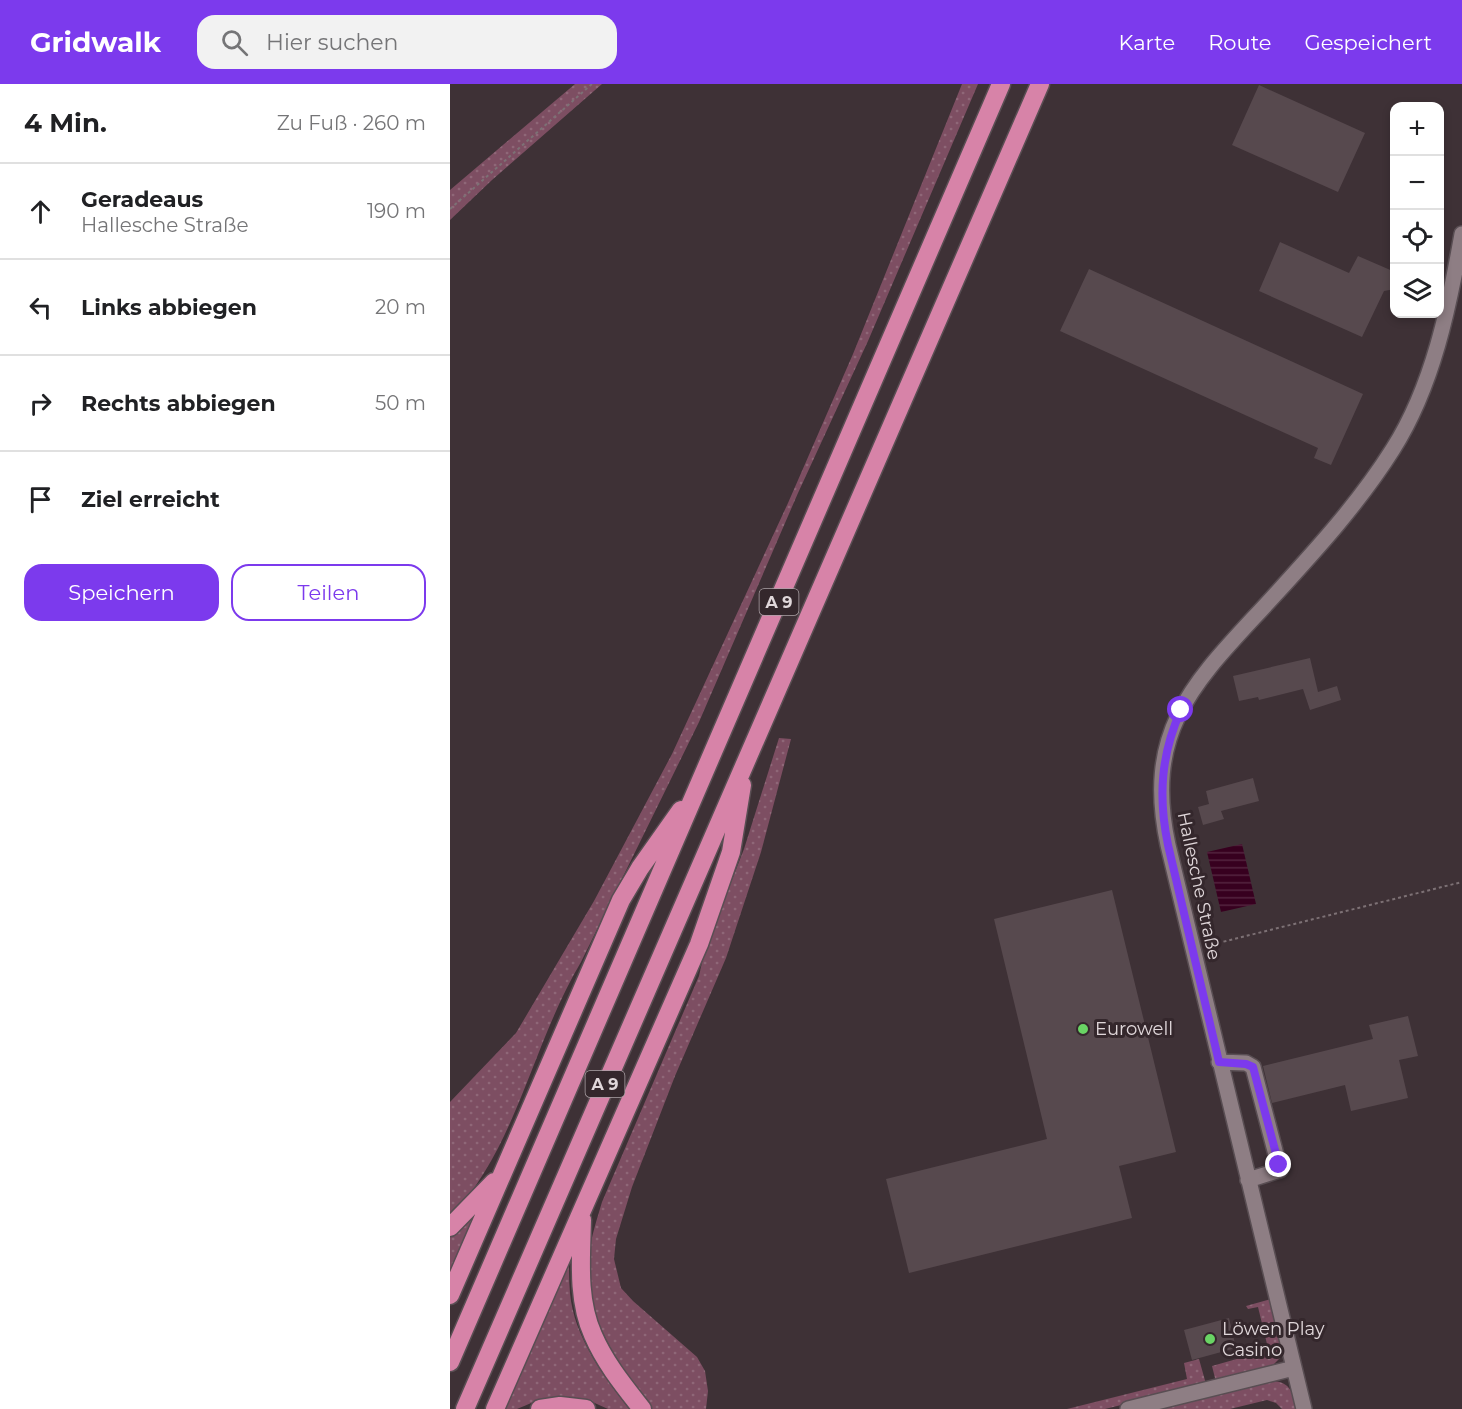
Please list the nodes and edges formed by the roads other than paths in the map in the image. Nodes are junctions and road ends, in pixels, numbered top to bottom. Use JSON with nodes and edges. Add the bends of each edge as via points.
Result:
{"nodes":[{"id":1,"x":1001,"y":84,"type":"edge"},
{"id":2,"x":1040,"y":84,"type":"edge"},
{"id":3,"x":1462,"y":234,"type":"edge"},
{"id":4,"x":746,"y":759,"type":"junction"},
{"id":5,"x":702,"y":782,"type":"junction"},
{"id":6,"x":1219,"y":1062,"type":"junction"},
{"id":7,"x":503,"y":1171,"type":"junction"},
{"id":8,"x":1248,"y":1180,"type":"junction"},
{"id":9,"x":582,"y":1212,"type":"junction"},
{"id":10,"x":450,"y":1227,"type":"edge"},
{"id":11,"x":450,"y":1295,"type":"edge"},
{"id":12,"x":450,"y":1362,"type":"edge"},
{"id":13,"x":1294,"y":1368,"type":"junction"},
{"id":14,"x":465,"y":1409,"type":"edge"},
{"id":15,"x":495,"y":1409,"type":"edge"},
{"id":16,"x":540,"y":1409,"type":"edge"},
{"id":17,"x":586,"y":1409,"type":"edge"},
{"id":18,"x":642,"y":1409,"type":"edge"},
{"id":19,"x":1128,"y":1409,"type":"edge"},
{"id":20,"x":1304,"y":1409,"type":"edge"}],
"edges":[{"from":1,"to":5,"type":"highway","number":"A 9"},
{"from":2,"to":4,"type":"highway","number":"A 9"},
{"from":3,"to":6,"type":"street","name":"Hallesche Straße","via":[[1438,341],[1418,399],[1395,447],[1347,514],[1197,682],[1175,722],[1164,759],[1161,791],[1168,845]]},
{"from":4,"to":9,"type":"highway","via":[[731,852],[722,882],[699,944]]},
{"from":4,"to":14,"type":"highway","number":"A 9"},
{"from":5,"to":7,"type":"highway","via":[[621,900]]},
{"from":5,"to":12,"type":"highway","number":"A 9"},
{"from":6,"to":8,"type":"street","name":"Hallesche Straße"},
{"from":6,"to":8,"type":"street","via":[[1253,1067],[1280,1170]]},
{"from":7,"to":10,"type":"highway"},
{"from":7,"to":11,"type":"highway"},
{"from":8,"to":13,"type":"street","name":"Hallesche Straße"},
{"from":9,"to":15,"type":"highway"},
{"from":9,"to":18,"type":"highway","via":[[582,1279],[587,1320],[602,1353]]},
{"from":13,"to":19,"type":"street"},
{"from":13,"to":20,"type":"street","name":"Hallesche Straße"},
{"from":16,"to":17,"type":"highway"}]}
